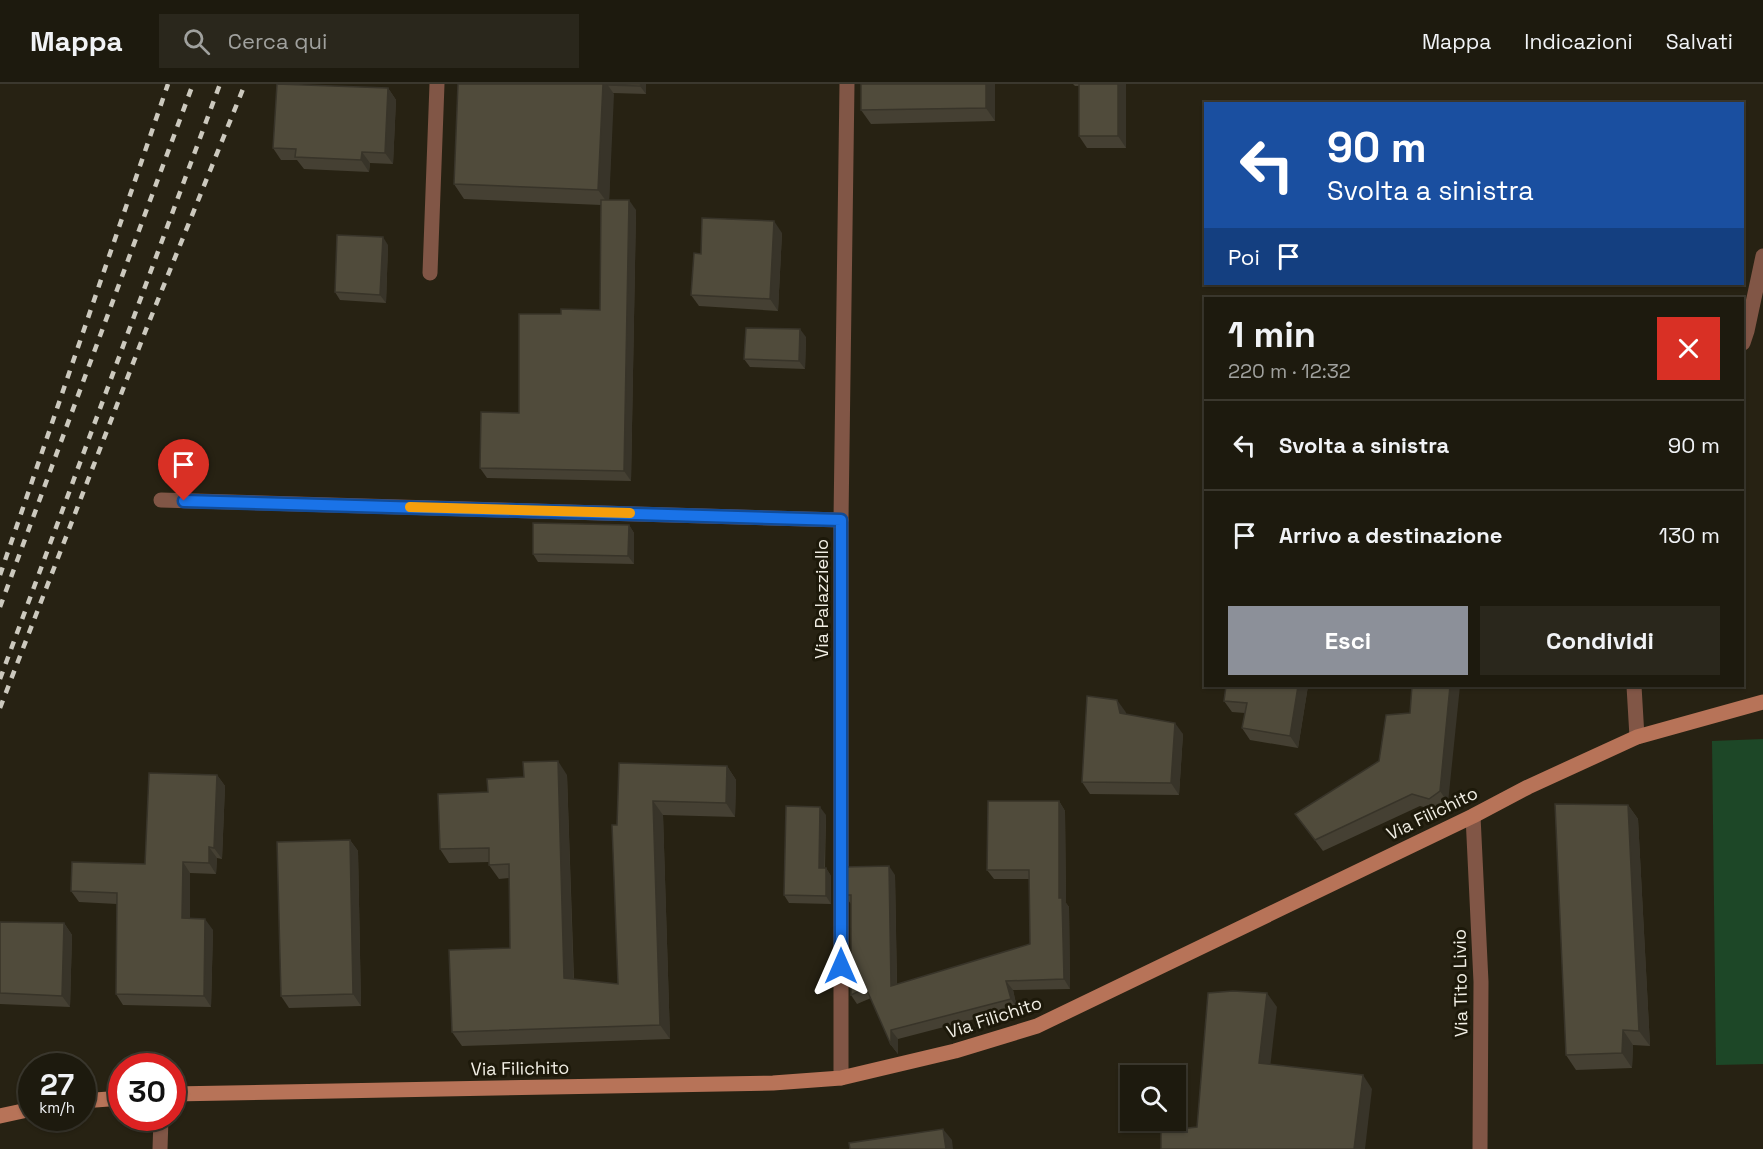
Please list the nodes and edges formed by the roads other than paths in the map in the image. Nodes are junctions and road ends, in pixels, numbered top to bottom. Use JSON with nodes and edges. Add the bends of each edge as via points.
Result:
{"nodes":[{"id":1,"x":437,"y":84,"type":"edge"},
{"id":2,"x":847,"y":84,"type":"edge"},
{"id":3,"x":1763,"y":256,"type":"edge"},
{"id":4,"x":430,"y":273,"type":"dead end"},
{"id":5,"x":1744,"y":340,"type":"edge"},
{"id":6,"x":161,"y":500,"type":"dead end"},
{"id":7,"x":841,"y":520,"type":"junction"},
{"id":8,"x":1634,"y":687,"type":"edge"},
{"id":9,"x":1763,"y":702,"type":"edge"},
{"id":10,"x":1637,"y":737,"type":"junction"},
{"id":11,"x":1473,"y":816,"type":"junction"},
{"id":12,"x":841,"y":1078,"type":"junction"},
{"id":13,"x":186,"y":1094,"type":"edge"},
{"id":14,"x":18,"y":1112,"type":"edge"},
{"id":15,"x":0,"y":1116,"type":"edge"},
{"id":16,"x":161,"y":1131,"type":"edge"},
{"id":17,"x":160,"y":1149,"type":"edge"},
{"id":18,"x":1480,"y":1149,"type":"edge"}],
"edges":[{"from":1,"to":4,"type":"street"},
{"from":2,"to":7,"type":"street","name":"Via Palazziello"},
{"from":3,"to":5,"type":"street"},
{"from":6,"to":7,"type":"street"},
{"from":7,"to":12,"type":"street","name":"Via Palazziello"},
{"from":8,"to":10,"type":"street"},
{"from":9,"to":10,"type":"street","name":"Via Filichito"},
{"from":10,"to":11,"type":"street","name":"Via Filichito"},
{"from":11,"to":12,"type":"street","name":"Via Filichito","via":[[1037,1026],[955,1051]]},
{"from":11,"to":18,"type":"street","name":"Via Tito Livio","via":[[1481,982]]},
{"from":12,"to":13,"type":"street","name":"Via Filichito","via":[[773,1083]]},
{"from":14,"to":15,"type":"street"},
{"from":16,"to":17,"type":"street"}]}
